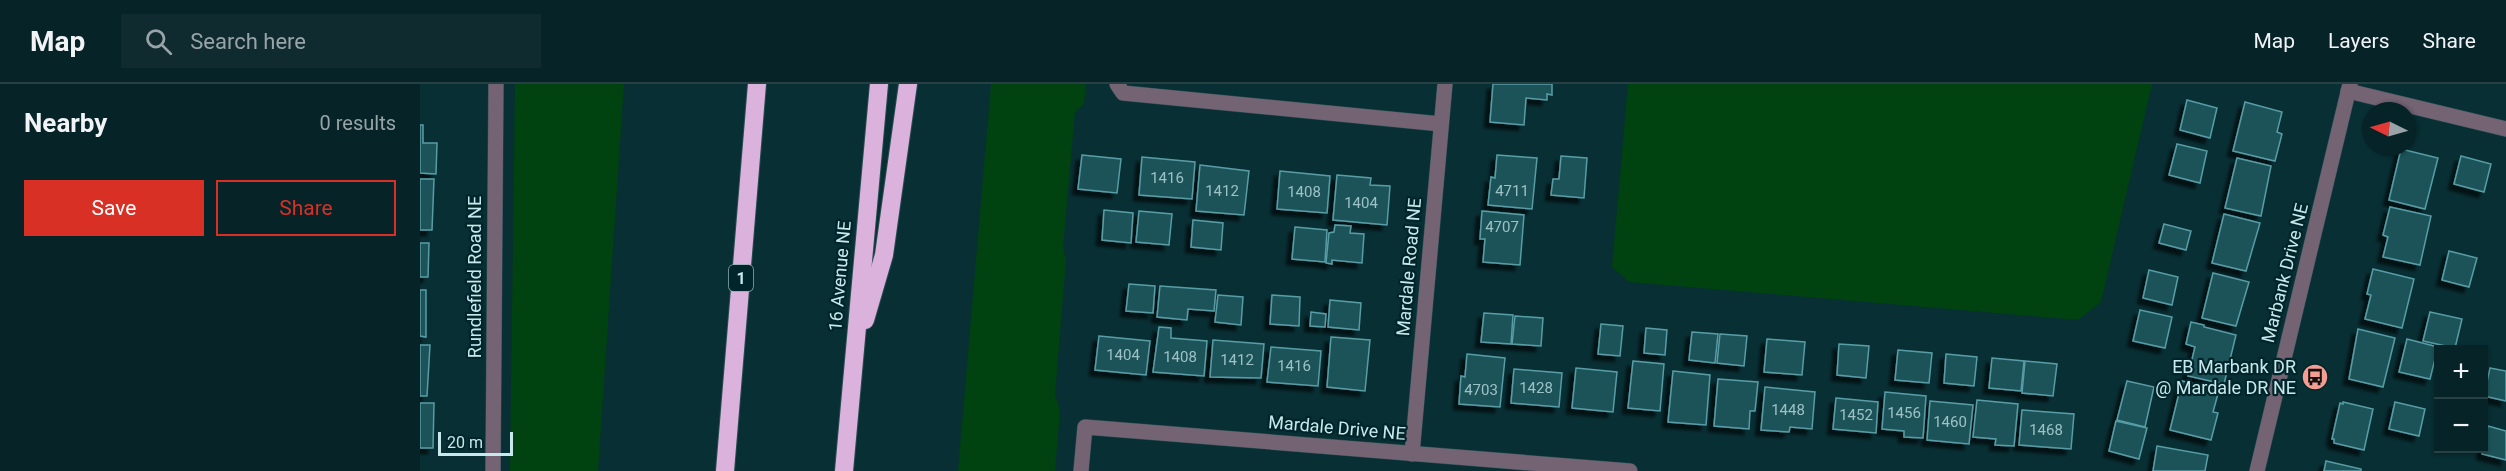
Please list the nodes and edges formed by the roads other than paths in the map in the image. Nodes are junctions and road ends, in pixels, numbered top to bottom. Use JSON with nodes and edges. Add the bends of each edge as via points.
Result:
{"nodes":[{"id":1,"x":496,"y":84,"type":"edge"},
{"id":2,"x":757,"y":84,"type":"edge"},
{"id":3,"x":879,"y":84,"type":"edge"},
{"id":4,"x":908,"y":84,"type":"edge"},
{"id":5,"x":1117,"y":84,"type":"edge"},
{"id":6,"x":1445,"y":84,"type":"edge"},
{"id":7,"x":2349,"y":88,"type":"edge"},
{"id":8,"x":1441,"y":124,"type":"junction"},
{"id":9,"x":2506,"y":129,"type":"edge"},
{"id":10,"x":854,"y":359,"type":"junction"},
{"id":11,"x":1412,"y":454,"type":"junction"},
{"id":12,"x":493,"y":471,"type":"edge"},
{"id":13,"x":725,"y":471,"type":"edge"},
{"id":14,"x":844,"y":471,"type":"edge"},
{"id":15,"x":1081,"y":471,"type":"edge"},
{"id":16,"x":1630,"y":471,"type":"edge"},
{"id":17,"x":2257,"y":471,"type":"edge"}],
"edges":[{"from":1,"to":12,"type":"street","name":"Rundlefield Road NE"},
{"from":2,"to":13,"type":"highway","number":"1"},
{"from":3,"to":10,"type":"highway","name":"16 Avenue NE"},
{"from":4,"to":10,"type":"highway","via":[[884,255]]},
{"from":5,"to":8,"type":"street","via":[[1124,93]]},
{"from":6,"to":8,"type":"street","name":"Mardale Road NE"},
{"from":7,"to":9,"type":"street"},
{"from":7,"to":17,"type":"street","name":"Marbank Drive NE"},
{"from":8,"to":11,"type":"street","name":"Mardale Road NE"},
{"from":10,"to":14,"type":"highway","name":"16 Avenue NE"},
{"from":11,"to":15,"type":"street","name":"Mardale Drive NE","via":[[1085,427]]},
{"from":11,"to":16,"type":"street","name":"Mardale Drive NE"}]}
